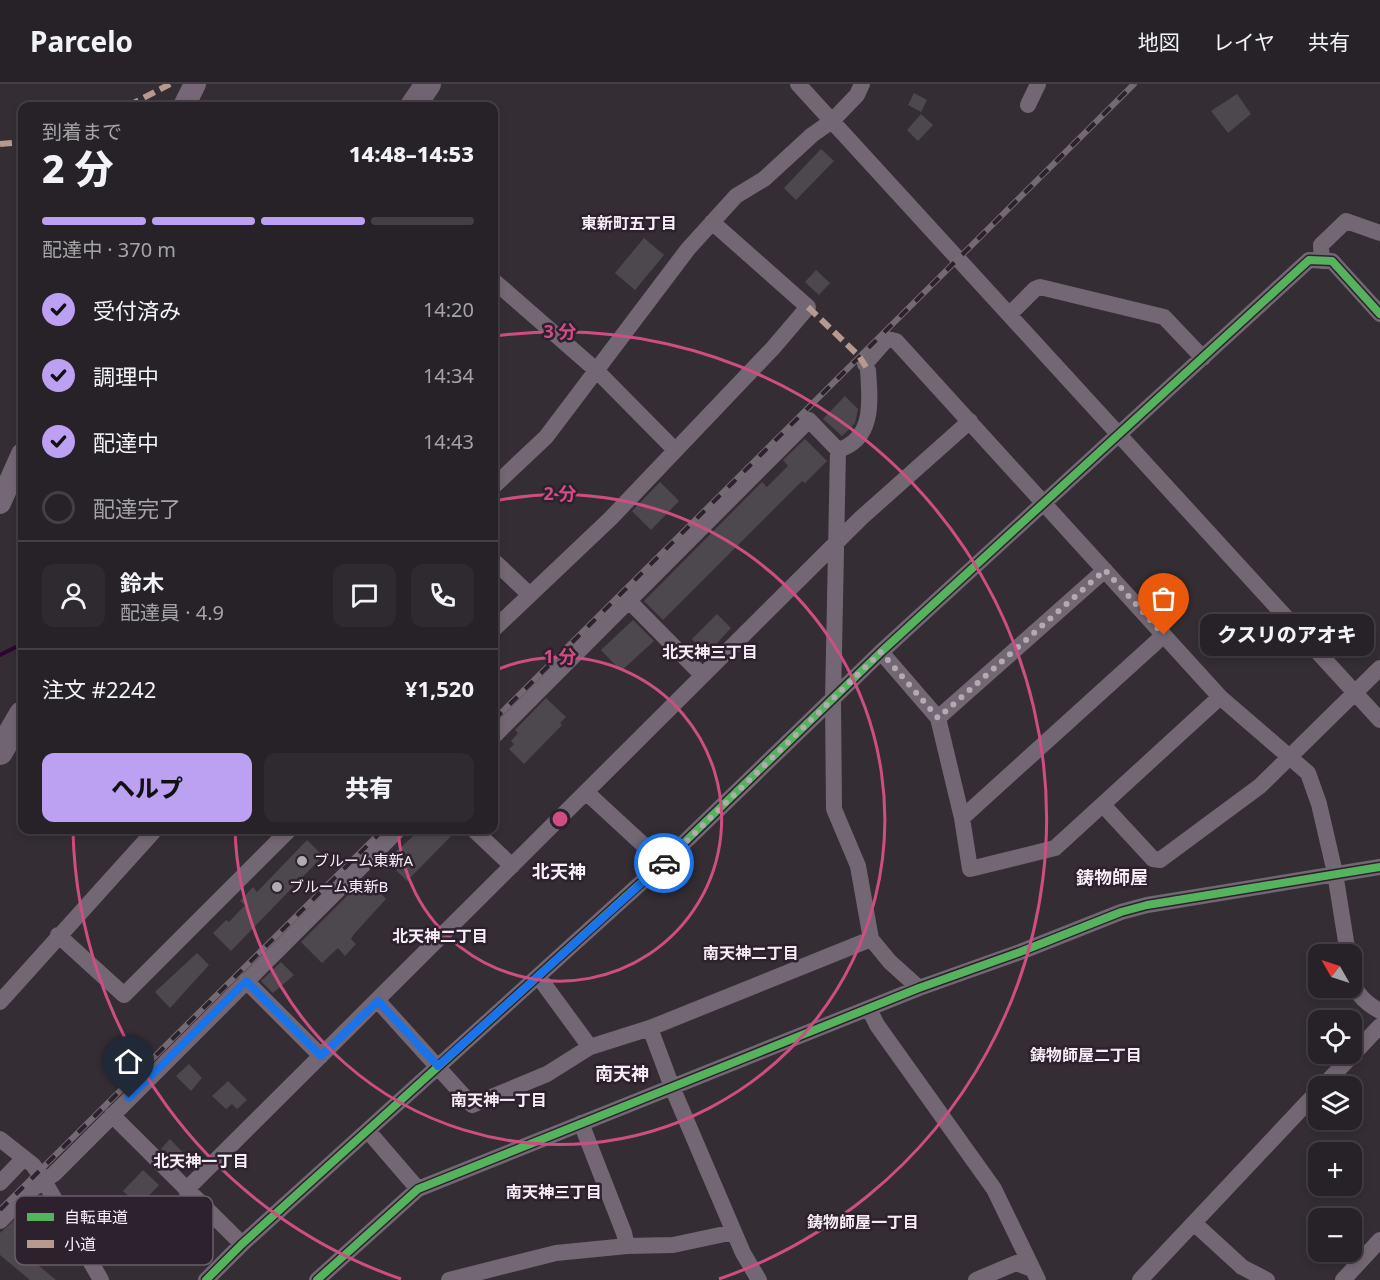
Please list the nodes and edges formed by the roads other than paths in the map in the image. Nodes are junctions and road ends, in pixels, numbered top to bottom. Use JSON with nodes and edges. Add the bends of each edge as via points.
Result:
{"nodes":[{"id":1,"x":195,"y":84,"type":"edge"},
{"id":2,"x":428,"y":84,"type":"edge"},
{"id":3,"x":798,"y":84,"type":"edge"},
{"id":4,"x":862,"y":84,"type":"edge"},
{"id":5,"x":1038,"y":84,"type":"edge"},
{"id":6,"x":186,"y":102,"type":"edge"},
{"id":7,"x":416,"y":102,"type":"edge"},
{"id":8,"x":1028,"y":105,"type":"dead end"},
{"id":9,"x":832,"y":121,"type":"junction"},
{"id":10,"x":712,"y":222,"type":"junction"},
{"id":11,"x":1380,"y":233,"type":"edge"},
{"id":12,"x":1322,"y":261,"type":"junction"},
{"id":13,"x":498,"y":284,"type":"edge"},
{"id":14,"x":1010,"y":314,"type":"junction"},
{"id":15,"x":1380,"y":314,"type":"edge"},
{"id":16,"x":1203,"y":358,"type":"junction"},
{"id":17,"x":596,"y":370,"type":"junction"},
{"id":18,"x":970,"y":421,"type":"junction"},
{"id":19,"x":1121,"y":434,"type":"junction"},
{"id":20,"x":675,"y":450,"type":"junction"},
{"id":21,"x":838,"y":450,"type":"junction"},
{"id":22,"x":18,"y":463,"type":"edge"},
{"id":23,"x":498,"y":482,"type":"edge"},
{"id":24,"x":0,"y":503,"type":"edge"},
{"id":25,"x":1044,"y":504,"type":"junction"},
{"id":26,"x":836,"y":544,"type":"junction"},
{"id":27,"x":498,"y":565,"type":"edge"},
{"id":28,"x":1105,"y":570,"type":"junction"},
{"id":29,"x":529,"y":594,"type":"junction"},
{"id":30,"x":629,"y":601,"type":"junction"},
{"id":31,"x":498,"y":625,"type":"edge"},
{"id":32,"x":1164,"y":635,"type":"junction"},
{"id":33,"x":881,"y":652,"type":"junction"},
{"id":34,"x":1380,"y":668,"type":"edge"},
{"id":35,"x":702,"y":675,"type":"junction"},
{"id":36,"x":1354,"y":692,"type":"junction"},
{"id":37,"x":1220,"y":697,"type":"junction"},
{"id":38,"x":833,"y":701,"type":"junction"},
{"id":39,"x":938,"y":718,"type":"junction"},
{"id":40,"x":1380,"y":720,"type":"edge"},
{"id":41,"x":18,"y":721,"type":"edge"},
{"id":42,"x":498,"y":732,"type":"edge"},
{"id":43,"x":0,"y":752,"type":"edge"},
{"id":44,"x":1289,"y":756,"type":"junction"},
{"id":45,"x":586,"y":792,"type":"junction"},
{"id":46,"x":1103,"y":805,"type":"junction"},
{"id":47,"x":962,"y":818,"type":"junction"},
{"id":48,"x":150,"y":834,"type":"edge"},
{"id":49,"x":285,"y":834,"type":"edge"},
{"id":50,"x":394,"y":834,"type":"edge"},
{"id":51,"x":478,"y":834,"type":"edge"},
{"id":52,"x":663,"y":863,"type":"junction"},
{"id":53,"x":512,"y":866,"type":"junction"},
{"id":54,"x":1380,"y":867,"type":"edge"},
{"id":55,"x":1335,"y":873,"type":"junction"},
{"id":56,"x":58,"y":936,"type":"junction"},
{"id":57,"x":871,"y":939,"type":"junction"},
{"id":58,"x":1346,"y":944,"type":"edge"},
{"id":59,"x":538,"y":976,"type":"junction"},
{"id":60,"x":246,"y":981,"type":"junction"},
{"id":61,"x":919,"y":988,"type":"junction"},
{"id":62,"x":1362,"y":997,"type":"edge"},
{"id":63,"x":378,"y":1001,"type":"junction"},
{"id":64,"x":0,"y":1002,"type":"edge"},
{"id":65,"x":869,"y":1009,"type":"junction"},
{"id":66,"x":1380,"y":1011,"type":"edge"},
{"id":67,"x":1380,"y":1026,"type":"edge"},
{"id":68,"x":650,"y":1028,"type":"junction"},
{"id":69,"x":590,"y":1047,"type":"junction"},
{"id":70,"x":321,"y":1056,"type":"junction"},
{"id":71,"x":438,"y":1066,"type":"junction"},
{"id":72,"x":1332,"y":1076,"type":"edge"},
{"id":73,"x":672,"y":1087,"type":"junction"},
{"id":74,"x":1308,"y":1102,"type":"edge"},
{"id":75,"x":112,"y":1115,"type":"junction"},
{"id":76,"x":581,"y":1123,"type":"junction"},
{"id":77,"x":368,"y":1131,"type":"junction"},
{"id":78,"x":0,"y":1139,"type":"edge"},
{"id":79,"x":24,"y":1158,"type":"junction"},
{"id":80,"x":44,"y":1179,"type":"junction"},
{"id":81,"x":0,"y":1183,"type":"edge"},
{"id":82,"x":418,"y":1189,"type":"junction"},
{"id":83,"x":186,"y":1190,"type":"junction"},
{"id":84,"x":26,"y":1196,"type":"edge"},
{"id":85,"x":53,"y":1196,"type":"edge"},
{"id":86,"x":192,"y":1196,"type":"edge"},
{"id":87,"x":15,"y":1207,"type":"edge"},
{"id":88,"x":213,"y":1216,"type":"edge"},
{"id":89,"x":0,"y":1221,"type":"edge"},
{"id":90,"x":1194,"y":1223,"type":"junction"},
{"id":91,"x":734,"y":1232,"type":"junction"},
{"id":92,"x":1380,"y":1240,"type":"edge"},
{"id":93,"x":242,"y":1244,"type":"junction"},
{"id":94,"x":627,"y":1246,"type":"junction"},
{"id":95,"x":92,"y":1265,"type":"edge"},
{"id":96,"x":1035,"y":1274,"type":"edge"},
{"id":97,"x":100,"y":1280,"type":"edge"},
{"id":98,"x":206,"y":1280,"type":"edge"},
{"id":99,"x":317,"y":1280,"type":"edge"},
{"id":100,"x":449,"y":1280,"type":"edge"},
{"id":101,"x":759,"y":1280,"type":"edge"},
{"id":102,"x":976,"y":1280,"type":"edge"},
{"id":103,"x":1140,"y":1280,"type":"edge"},
{"id":104,"x":1267,"y":1280,"type":"edge"},
{"id":105,"x":1343,"y":1280,"type":"edge"}],
"edges":[{"from":1,"to":6,"type":"main road"},
{"from":2,"to":7,"type":"highway"},
{"from":3,"to":9,"type":"street"},
{"from":4,"to":9,"type":"street","via":[[857,95]]},
{"from":5,"to":8,"type":"street"},
{"from":9,"to":10,"type":"street","via":[[764,179],[736,196]]},
{"from":9,"to":14,"type":"street"},
{"from":10,"to":17,"type":"street"},
{"from":10,"to":20,"type":"street","via":[[808,307]]},
{"from":11,"to":12,"type":"street","via":[[1346,221],[1321,245]]},
{"from":12,"to":15,"type":"street","via":[[1332,261]]},
{"from":12,"to":16,"type":"street","via":[[1309,261]]},
{"from":13,"to":17,"type":"street"},
{"from":14,"to":16,"type":"street","via":[[1040,288],[1164,317]]},
{"from":14,"to":19,"type":"street"},
{"from":16,"to":19,"type":"street"},
{"from":17,"to":20,"type":"street"},
{"from":17,"to":23,"type":"street","via":[[546,437]]},
{"from":18,"to":21,"type":"street","via":[[896,341],[887,339],[867,367],[871,410],[863,432],[849,447]]},
{"from":18,"to":25,"type":"street"},
{"from":18,"to":26,"type":"street"},
{"from":19,"to":25,"type":"street"},
{"from":19,"to":36,"type":"street"},
{"from":20,"to":29,"type":"street","via":[[611,518]]},
{"from":21,"to":26,"type":"street"},
{"from":21,"to":30,"type":"street","via":[[809,420]]},
{"from":22,"to":24,"type":"main road"},
{"from":25,"to":28,"type":"street"},
{"from":25,"to":33,"type":"street"},
{"from":26,"to":35,"type":"street"},
{"from":26,"to":38,"type":"street"},
{"from":27,"to":29,"type":"street"},
{"from":28,"to":32,"type":"street"},
{"from":28,"to":39,"type":"street"},
{"from":29,"to":31,"type":"street"},
{"from":30,"to":35,"type":"street"},
{"from":30,"to":42,"type":"street"},
{"from":32,"to":37,"type":"street"},
{"from":32,"to":47,"type":"street"},
{"from":33,"to":38,"type":"street"},
{"from":33,"to":39,"type":"street"},
{"from":34,"to":36,"type":"street"},
{"from":35,"to":45,"type":"street"},
{"from":36,"to":40,"type":"street"},
{"from":36,"to":44,"type":"street"},
{"from":37,"to":44,"type":"street"},
{"from":37,"to":46,"type":"street"},
{"from":38,"to":52,"type":"street"},
{"from":38,"to":57,"type":"street","via":[[834,809],[858,866]]},
{"from":39,"to":47,"type":"street"},
{"from":41,"to":43,"type":"highway"},
{"from":44,"to":46,"type":"street","via":[[1260,786],[1160,860],[1153,859]]},
{"from":44,"to":55,"type":"street","via":[[1308,773]]},
{"from":45,"to":52,"type":"street"},
{"from":45,"to":53,"type":"street"},
{"from":46,"to":47,"type":"street","via":[[1055,848],[970,869]]},
{"from":48,"to":56,"type":"street"},
{"from":49,"to":56,"type":"street","via":[[124,995]]},
{"from":50,"to":60,"type":"street"},
{"from":51,"to":53,"type":"street"},
{"from":52,"to":59,"type":"street"},
{"from":53,"to":63,"type":"street"},
{"from":54,"to":55,"type":"street"},
{"from":55,"to":58,"type":"street"},
{"from":55,"to":61,"type":"street","via":[[1121,912]]},
{"from":56,"to":64,"type":"street"},
{"from":57,"to":61,"type":"street"},
{"from":57,"to":68,"type":"street"},
{"from":59,"to":69,"type":"street"},
{"from":59,"to":71,"type":"street"},
{"from":60,"to":70,"type":"street"},
{"from":60,"to":75,"type":"street"},
{"from":61,"to":65,"type":"street"},
{"from":62,"to":66,"type":"street"},
{"from":63,"to":70,"type":"street"},
{"from":63,"to":71,"type":"street"},
{"from":65,"to":73,"type":"street"},
{"from":65,"to":96,"type":"street","via":[[994,1189]]},
{"from":67,"to":72,"type":"street"},
{"from":68,"to":69,"type":"street"},
{"from":68,"to":73,"type":"street"},
{"from":69,"to":71,"type":"street","via":[[547,1074],[472,1105]]},
{"from":70,"to":83,"type":"street"},
{"from":71,"to":77,"type":"street"},
{"from":73,"to":76,"type":"street"},
{"from":73,"to":91,"type":"street"},
{"from":74,"to":90,"type":"street"},
{"from":75,"to":80,"type":"street","via":[[54,1174]]},
{"from":75,"to":83,"type":"street"},
{"from":76,"to":82,"type":"street"},
{"from":76,"to":94,"type":"street"},
{"from":77,"to":82,"type":"street"},
{"from":77,"to":93,"type":"street"},
{"from":78,"to":79,"type":"street"},
{"from":79,"to":80,"type":"street"},
{"from":79,"to":81,"type":"street"},
{"from":80,"to":84,"type":"street"},
{"from":80,"to":85,"type":"street"},
{"from":82,"to":99,"type":"street"},
{"from":83,"to":86,"type":"street"},
{"from":87,"to":89,"type":"street"},
{"from":88,"to":93,"type":"street"},
{"from":90,"to":103,"type":"street"},
{"from":90,"to":104,"type":"street","via":[[1242,1267]]},
{"from":91,"to":94,"type":"street","via":[[673,1245]]},
{"from":91,"to":101,"type":"street"},
{"from":92,"to":105,"type":"street"},
{"from":93,"to":98,"type":"street"},
{"from":94,"to":100,"type":"street","via":[[556,1253]]},
{"from":95,"to":97,"type":"street"},
{"from":96,"to":102,"type":"street","via":[[1016,1263]]}]}
